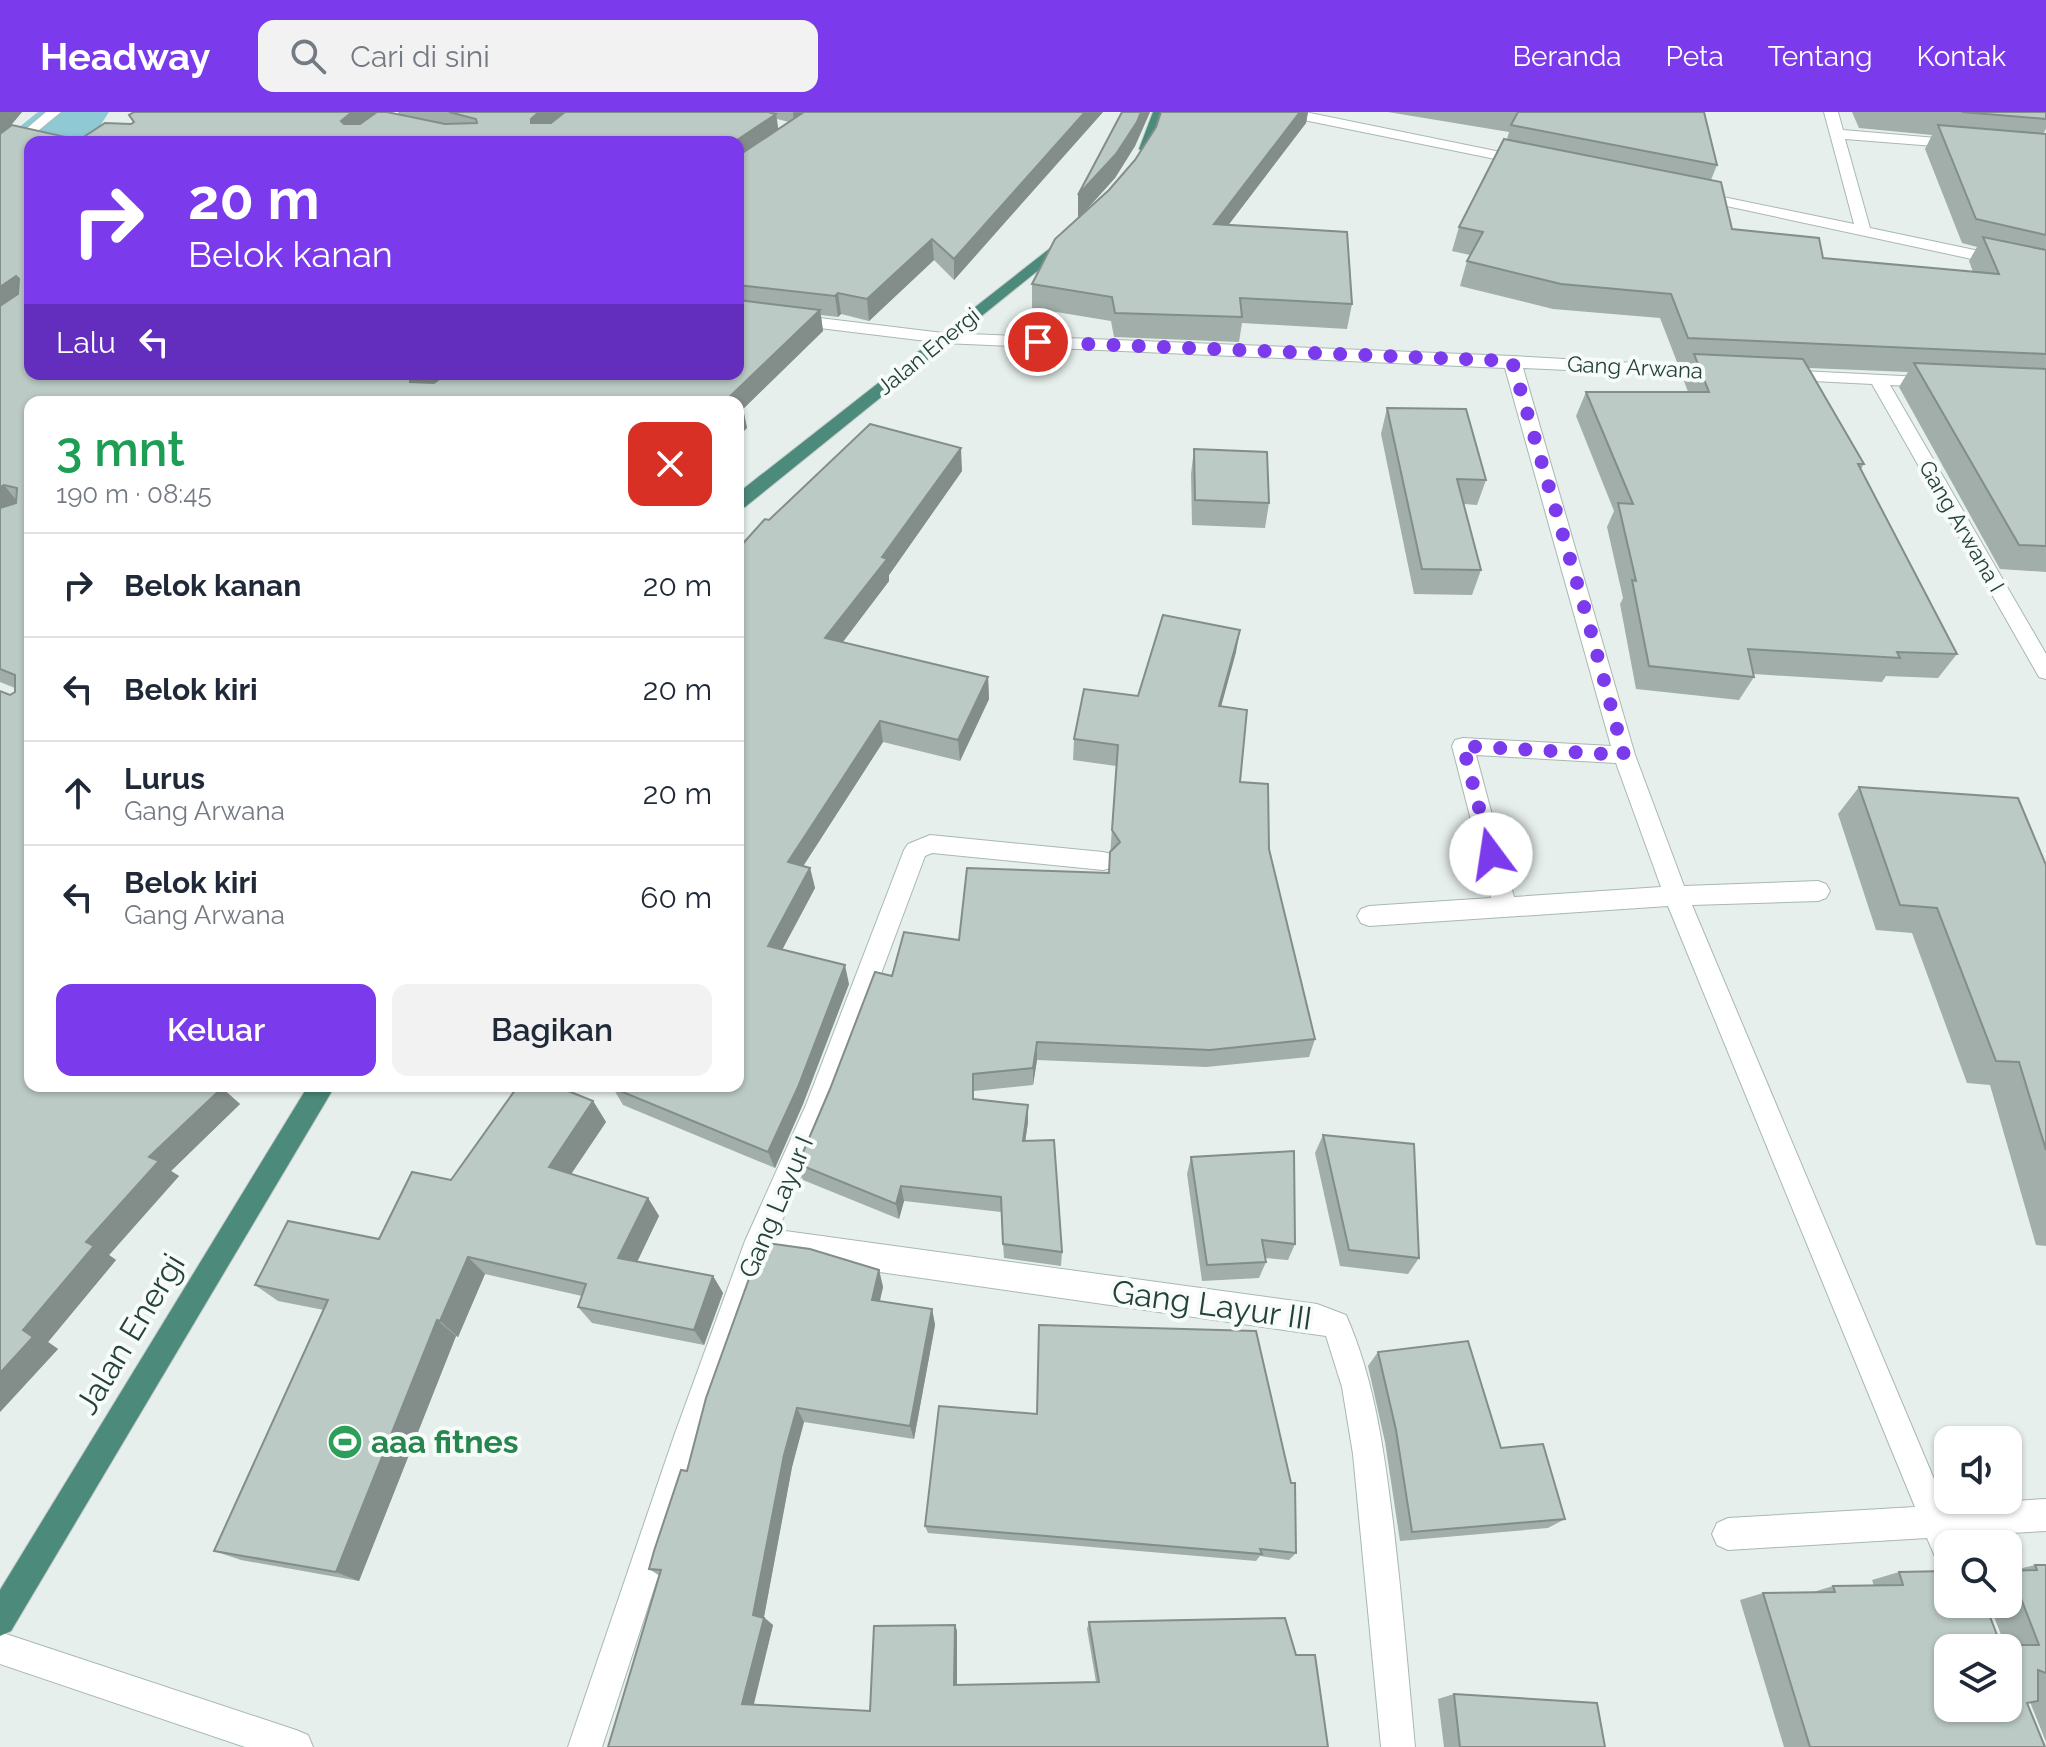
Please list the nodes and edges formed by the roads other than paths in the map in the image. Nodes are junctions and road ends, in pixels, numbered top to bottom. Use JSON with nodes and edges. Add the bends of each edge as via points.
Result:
{"nodes":[{"id":1,"x":54,"y":112,"type":"edge"},
{"id":2,"x":1160,"y":112,"type":"edge"},
{"id":3,"x":1284,"y":112,"type":"edge"},
{"id":4,"x":1831,"y":112,"type":"edge"},
{"id":5,"x":393,"y":120,"type":"edge"},
{"id":6,"x":1838,"y":134,"type":"junction"},
{"id":7,"x":26,"y":136,"type":"edge"},
{"id":8,"x":368,"y":136,"type":"edge"},
{"id":9,"x":24,"y":138,"type":"edge"},
{"id":10,"x":1972,"y":145,"type":"edge"},
{"id":11,"x":0,"y":158,"type":"edge"},
{"id":12,"x":1139,"y":160,"type":"edge"},
{"id":13,"x":1534,"y":163,"type":"edge"},
{"id":14,"x":1675,"y":191,"type":"edge"},
{"id":15,"x":1083,"y":226,"type":"edge"},
{"id":16,"x":1863,"y":229,"type":"junction"},
{"id":17,"x":2046,"y":270,"type":"edge"},
{"id":18,"x":744,"y":314,"type":"edge"},
{"id":19,"x":943,"y":338,"type":"junction"},
{"id":20,"x":1512,"y":361,"type":"junction"},
{"id":21,"x":1734,"y":372,"type":"edge"},
{"id":22,"x":1766,"y":374,"type":"edge"},
{"id":23,"x":1878,"y":380,"type":"junction"},
{"id":24,"x":1954,"y":383,"type":"edge"},
{"id":25,"x":744,"y":498,"type":"edge"},
{"id":26,"x":2046,"y":672,"type":"edge"},
{"id":27,"x":1624,"y":755,"type":"junction"},
{"id":28,"x":1103,"y":861,"type":"dead end"},
{"id":29,"x":1818,"y":891,"type":"dead end"},
{"id":30,"x":1676,"y":896,"type":"junction"},
{"id":31,"x":1505,"y":907,"type":"junction"},
{"id":32,"x":1369,"y":916,"type":"dead end"},
{"id":33,"x":318,"y":1092,"type":"edge"},
{"id":34,"x":759,"y":1241,"type":"junction"},
{"id":35,"x":2046,"y":1515,"type":"edge"},
{"id":36,"x":1936,"y":1520,"type":"junction"},
{"id":37,"x":1940,"y":1530,"type":"edge"},
{"id":38,"x":1728,"y":1534,"type":"dead end"},
{"id":39,"x":0,"y":1620,"type":"edge"},
{"id":40,"x":0,"y":1648,"type":"edge"},
{"id":41,"x":296,"y":1747,"type":"edge"},
{"id":42,"x":585,"y":1747,"type":"edge"},
{"id":43,"x":1398,"y":1747,"type":"edge"}],
"edges":[{"from":1,"to":7,"type":"street"},
{"from":2,"to":12,"type":"highway"},
{"from":3,"to":13,"type":"street"},
{"from":4,"to":6,"type":"street"},
{"from":5,"to":8,"type":"street"},
{"from":6,"to":10,"type":"street"},
{"from":6,"to":16,"type":"street"},
{"from":9,"to":11,"type":"street"},
{"from":14,"to":16,"type":"street"},
{"from":15,"to":19,"type":"highway","name":"Jalan Energi"},
{"from":16,"to":17,"type":"street"},
{"from":18,"to":19,"type":"street","name":"Gang Arwana"},
{"from":19,"to":20,"type":"street","name":"Gang Arwana"},
{"from":19,"to":25,"type":"highway","name":"Jalan Energi"},
{"from":20,"to":21,"type":"street","name":"Gang Arwana"},
{"from":20,"to":27,"type":"street"},
{"from":22,"to":23,"type":"street"},
{"from":23,"to":24,"type":"street"},
{"from":23,"to":26,"type":"street","name":"Gang Arwana I"},
{"from":27,"to":30,"type":"street"},
{"from":27,"to":31,"type":"street","via":[[1463,746]]},
{"from":28,"to":34,"type":"street","name":"Gang Layur I","via":[[930,844],[916,850],[819,1105]]},
{"from":29,"to":30,"type":"street"},
{"from":30,"to":31,"type":"street"},
{"from":30,"to":36,"type":"street"},
{"from":31,"to":32,"type":"street"},
{"from":33,"to":39,"type":"highway","name":"Jalan Energi"},
{"from":34,"to":42,"type":"street","name":"Gang Layur I"},
{"from":34,"to":43,"type":"street","name":"Gang Layur III","via":[[1317,1318],[1336,1325],[1367,1441]]},
{"from":35,"to":36,"type":"street"},
{"from":36,"to":37,"type":"street"},
{"from":36,"to":38,"type":"street"},
{"from":40,"to":41,"type":"street"}]}
